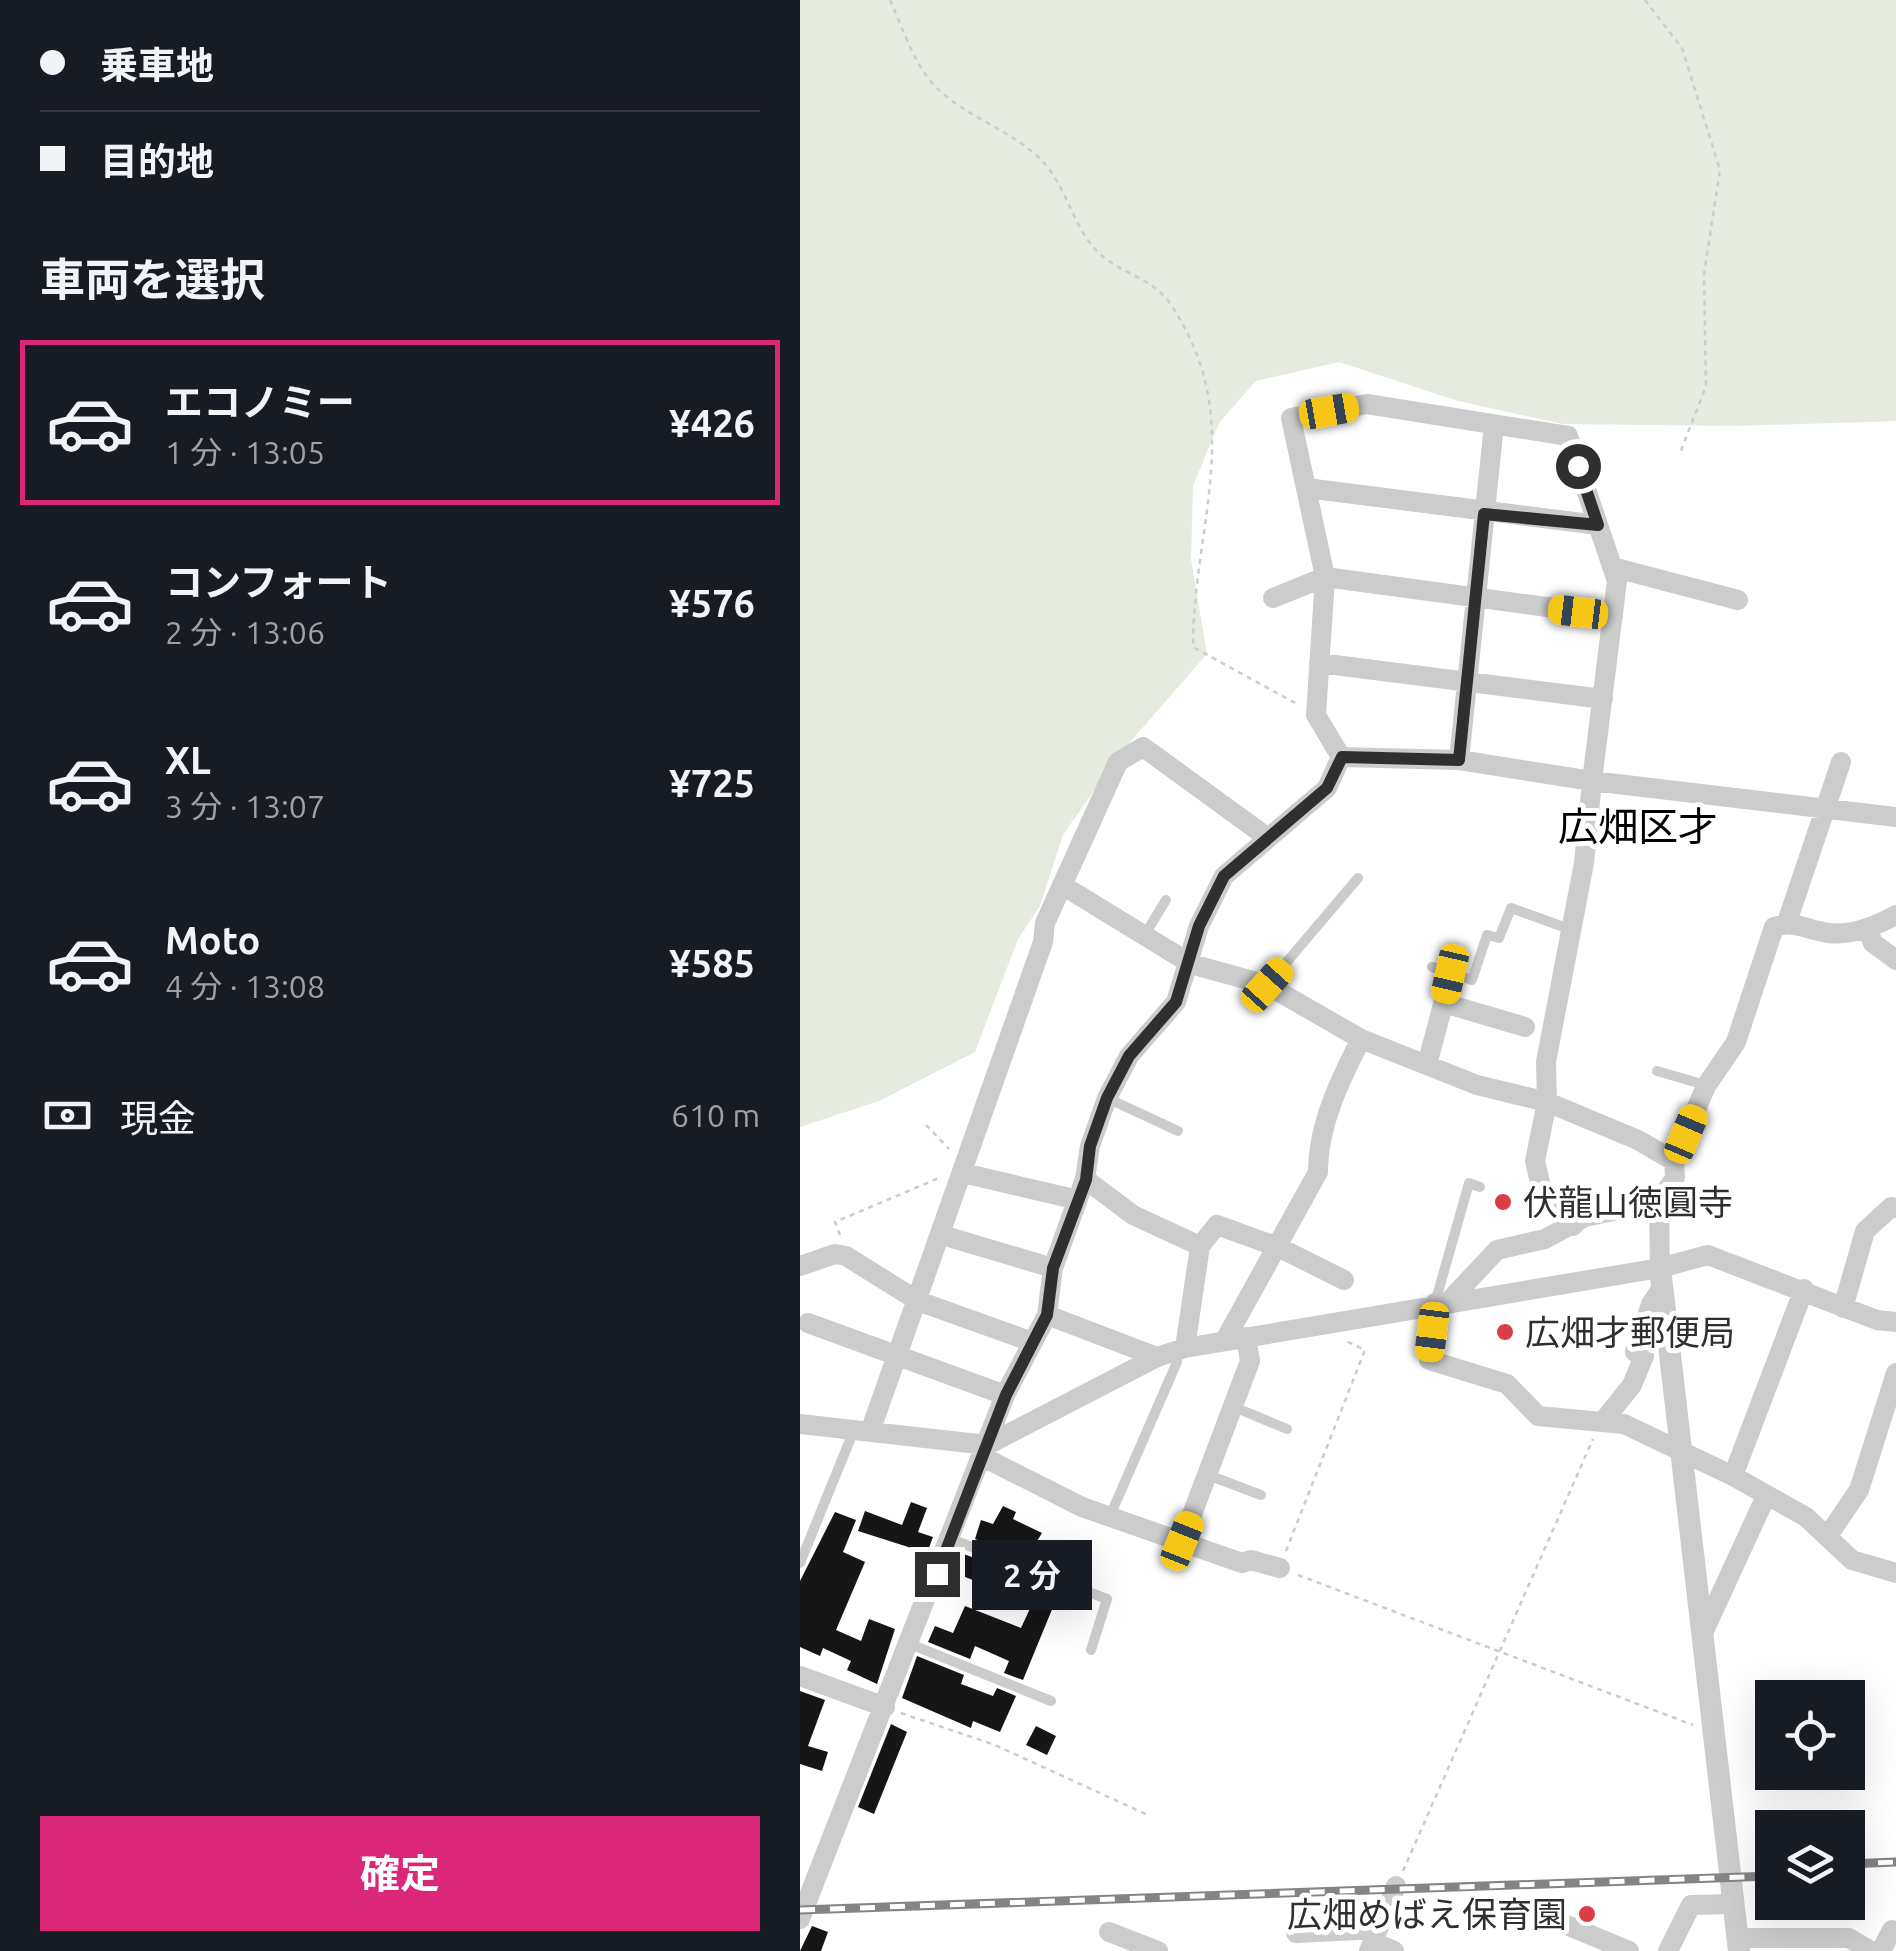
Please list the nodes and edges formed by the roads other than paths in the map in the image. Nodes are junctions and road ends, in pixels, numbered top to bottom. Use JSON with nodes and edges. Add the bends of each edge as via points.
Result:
{"nodes":[{"id":1,"x":1494,"y":424,"type":"junction"},
{"id":2,"x":1306,"y":488,"type":"junction"},
{"id":3,"x":1484,"y":514,"type":"junction"},
{"id":4,"x":1598,"y":525,"type":"junction"},
{"id":5,"x":1612,"y":567,"type":"junction"},
{"id":6,"x":1325,"y":577,"type":"junction"},
{"id":7,"x":1274,"y":598,"type":"dead end"},
{"id":8,"x":1738,"y":600,"type":"dead end"},
{"id":9,"x":1476,"y":601,"type":"junction"},
{"id":10,"x":1612,"y":616,"type":"junction"},
{"id":11,"x":1319,"y":663,"type":"junction"},
{"id":12,"x":1467,"y":682,"type":"junction"},
{"id":13,"x":1602,"y":699,"type":"junction"},
{"id":14,"x":1342,"y":757,"type":"junction"},
{"id":15,"x":1459,"y":760,"type":"junction"},
{"id":16,"x":1841,"y":762,"type":"dead end"},
{"id":17,"x":1592,"y":781,"type":"junction"},
{"id":18,"x":1824,"y":809,"type":"junction"},
{"id":19,"x":1896,"y":817,"type":"edge"},
{"id":20,"x":1268,"y":838,"type":"junction"},
{"id":21,"x":1358,"y":878,"type":"dead end"},
{"id":22,"x":1062,"y":886,"type":"junction"},
{"id":23,"x":1166,"y":900,"type":"dead end"},
{"id":24,"x":1896,"y":915,"type":"edge"},
{"id":25,"x":1787,"y":922,"type":"junction"},
{"id":26,"x":1866,"y":929,"type":"junction"},
{"id":27,"x":1574,"y":930,"type":"junction"},
{"id":28,"x":1144,"y":936,"type":"junction"},
{"id":29,"x":1896,"y":960,"type":"edge"},
{"id":30,"x":1190,"y":964,"type":"junction"},
{"id":31,"x":1441,"y":970,"type":"joint"},
{"id":32,"x":1267,"y":985,"type":"junction"},
{"id":33,"x":1444,"y":1003,"type":"junction"},
{"id":34,"x":1524,"y":1027,"type":"dead end"},
{"id":35,"x":1361,"y":1039,"type":"junction"},
{"id":36,"x":1426,"y":1066,"type":"junction"},
{"id":37,"x":1657,"y":1071,"type":"dead end"},
{"id":38,"x":1706,"y":1086,"type":"junction"},
{"id":39,"x":1107,"y":1098,"type":"junction"},
{"id":40,"x":1547,"y":1102,"type":"junction"},
{"id":41,"x":1178,"y":1131,"type":"dead end"},
{"id":42,"x":1674,"y":1161,"type":"junction"},
{"id":43,"x":959,"y":1172,"type":"junction"},
{"id":44,"x":1086,"y":1180,"type":"junction"},
{"id":45,"x":1480,"y":1187,"type":"dead end"},
{"id":46,"x":1074,"y":1200,"type":"junction"},
{"id":47,"x":1659,"y":1201,"type":"junction"},
{"id":48,"x":1896,"y":1208,"type":"edge"},
{"id":49,"x":1574,"y":1226,"type":"junction"},
{"id":50,"x":942,"y":1235,"type":"junction"},
{"id":51,"x":1200,"y":1246,"type":"junction"},
{"id":52,"x":1278,"y":1247,"type":"junction"},
{"id":53,"x":800,"y":1266,"type":"edge"},
{"id":54,"x":1053,"y":1268,"type":"junction"},
{"id":55,"x":1661,"y":1278,"type":"junction"},
{"id":56,"x":1344,"y":1280,"type":"dead end"},
{"id":57,"x":1804,"y":1289,"type":"junction"},
{"id":58,"x":918,"y":1301,"type":"junction"},
{"id":59,"x":1443,"y":1302,"type":"junction"},
{"id":60,"x":1844,"y":1308,"type":"junction"},
{"id":61,"x":1047,"y":1315,"type":"junction"},
{"id":62,"x":1896,"y":1322,"type":"edge"},
{"id":63,"x":808,"y":1324,"type":"dead end"},
{"id":64,"x":1236,"y":1339,"type":"junction"},
{"id":65,"x":1032,"y":1342,"type":"junction"},
{"id":66,"x":1173,"y":1352,"type":"junction"},
{"id":67,"x":899,"y":1358,"type":"junction"},
{"id":68,"x":1896,"y":1373,"type":"edge"},
{"id":69,"x":1006,"y":1395,"type":"junction"},
{"id":70,"x":1234,"y":1407,"type":"junction"},
{"id":71,"x":1606,"y":1419,"type":"junction"},
{"id":72,"x":800,"y":1424,"type":"edge"},
{"id":73,"x":863,"y":1429,"type":"junction"},
{"id":74,"x":1288,"y":1429,"type":"dead end"},
{"id":75,"x":985,"y":1451,"type":"junction"},
{"id":76,"x":1682,"y":1453,"type":"junction"},
{"id":77,"x":1208,"y":1475,"type":"junction"},
{"id":78,"x":1733,"y":1476,"type":"junction"},
{"id":79,"x":1260,"y":1495,"type":"dead end"},
{"id":80,"x":1766,"y":1496,"type":"junction"},
{"id":81,"x":1110,"y":1518,"type":"junction"},
{"id":82,"x":1828,"y":1537,"type":"junction"},
{"id":83,"x":951,"y":1539,"type":"junction"},
{"id":84,"x":1182,"y":1541,"type":"junction"},
{"id":85,"x":800,"y":1563,"type":"edge"},
{"id":86,"x":1280,"y":1568,"type":"road end"},
{"id":87,"x":1896,"y":1573,"type":"edge"},
{"id":88,"x":1703,"y":1633,"type":"junction"},
{"id":89,"x":910,"y":1644,"type":"junction"},
{"id":90,"x":1090,"y":1650,"type":"dead end"},
{"id":91,"x":800,"y":1676,"type":"edge"},
{"id":92,"x":1051,"y":1701,"type":"dead end"},
{"id":93,"x":885,"y":1707,"type":"junction"},
{"id":94,"x":1396,"y":1886,"type":"road end"},
{"id":95,"x":1537,"y":1904,"type":"dead end"},
{"id":96,"x":1734,"y":1904,"type":"junction"},
{"id":97,"x":800,"y":1919,"type":"edge"},
{"id":98,"x":1892,"y":1930,"type":"dead end"},
{"id":99,"x":1110,"y":1932,"type":"dead end"},
{"id":100,"x":1296,"y":1934,"type":"dead end"},
{"id":101,"x":1373,"y":1941,"type":"edge"},
{"id":102,"x":1739,"y":1944,"type":"edge"},
{"id":103,"x":1158,"y":1951,"type":"edge"},
{"id":104,"x":1394,"y":1951,"type":"edge"},
{"id":105,"x":1628,"y":1951,"type":"edge"},
{"id":106,"x":1668,"y":1951,"type":"edge"},
{"id":107,"x":1871,"y":1951,"type":"edge"},
{"id":108,"x":1882,"y":1951,"type":"edge"}],
"edges":[{"from":1,"to":2,"type":"street","via":[[1367,404],[1291,418]]},
{"from":1,"to":3,"type":"street"},
{"from":1,"to":4,"type":"street","via":[[1568,436]]},
{"from":2,"to":3,"type":"street"},
{"from":2,"to":6,"type":"street"},
{"from":3,"to":4,"type":"street"},
{"from":3,"to":9,"type":"street"},
{"from":4,"to":5,"type":"street"},
{"from":5,"to":8,"type":"street"},
{"from":5,"to":10,"type":"street"},
{"from":6,"to":7,"type":"street"},
{"from":6,"to":9,"type":"street"},
{"from":6,"to":11,"type":"street"},
{"from":9,"to":10,"type":"street"},
{"from":9,"to":12,"type":"street"},
{"from":10,"to":13,"type":"street"},
{"from":11,"to":12,"type":"street"},
{"from":11,"to":14,"type":"street","via":[[1316,715]]},
{"from":12,"to":13,"type":"street"},
{"from":12,"to":15,"type":"street"},
{"from":13,"to":17,"type":"street"},
{"from":14,"to":15,"type":"street"},
{"from":14,"to":20,"type":"street","via":[[1327,788]]},
{"from":15,"to":17,"type":"street"},
{"from":16,"to":18,"type":"street"},
{"from":17,"to":18,"type":"street"},
{"from":17,"to":27,"type":"street"},
{"from":18,"to":19,"type":"street"},
{"from":18,"to":25,"type":"street"},
{"from":20,"to":22,"type":"street","via":[[1143,747],[1118,762]]},
{"from":20,"to":30,"type":"street","via":[[1224,876],[1199,926]]},
{"from":21,"to":32,"type":"lane"},
{"from":22,"to":28,"type":"street"},
{"from":22,"to":43,"type":"street"},
{"from":23,"to":28,"type":"lane"},
{"from":24,"to":26,"type":"street"},
{"from":25,"to":26,"type":"street","via":[[1831,933]]},
{"from":25,"to":38,"type":"street","via":[[1774,927],[1736,1042]]},
{"from":26,"to":29,"type":"street"},
{"from":27,"to":31,"type":"lane","via":[[1511,908],[1500,938],[1487,936],[1472,980]]},
{"from":27,"to":40,"type":"street","via":[[1546,1062]]},
{"from":28,"to":30,"type":"street"},
{"from":30,"to":32,"type":"street"},
{"from":30,"to":39,"type":"street","via":[[1176,1002],[1129,1056]]},
{"from":31,"to":33,"type":"street"},
{"from":32,"to":35,"type":"street"},
{"from":33,"to":34,"type":"street"},
{"from":33,"to":36,"type":"street"},
{"from":35,"to":36,"type":"street"},
{"from":35,"to":52,"type":"street","via":[[1339,1082],[1318,1149],[1318,1172]]},
{"from":36,"to":40,"type":"street"},
{"from":37,"to":38,"type":"lane"},
{"from":38,"to":42,"type":"street"},
{"from":39,"to":41,"type":"lane"},
{"from":39,"to":44,"type":"street"},
{"from":40,"to":42,"type":"street"},
{"from":40,"to":49,"type":"street","via":[[1535,1173]]},
{"from":42,"to":47,"type":"street","via":[[1675,1178]]},
{"from":43,"to":46,"type":"street"},
{"from":43,"to":50,"type":"street"},
{"from":44,"to":46,"type":"street"},
{"from":44,"to":51,"type":"street","via":[[1133,1214]]},
{"from":45,"to":59,"type":"lane","via":[[1469,1183]]},
{"from":46,"to":54,"type":"street"},
{"from":47,"to":49,"type":"street","via":[[1584,1217]]},
{"from":47,"to":55,"type":"street"},
{"from":48,"to":60,"type":"street","via":[[1865,1231]]},
{"from":49,"to":59,"type":"street","via":[[1496,1250]]},
{"from":50,"to":54,"type":"street"},
{"from":50,"to":58,"type":"street"},
{"from":51,"to":52,"type":"street","via":[[1217,1224]]},
{"from":51,"to":66,"type":"street"},
{"from":52,"to":56,"type":"street"},
{"from":52,"to":64,"type":"street"},
{"from":53,"to":58,"type":"street","via":[[846,1256]]},
{"from":54,"to":61,"type":"street"},
{"from":55,"to":57,"type":"street","via":[[1708,1255]]},
{"from":55,"to":59,"type":"street"},
{"from":55,"to":71,"type":"street","via":[[1635,1352],[1644,1356]]},
{"from":55,"to":76,"type":"street"},
{"from":57,"to":60,"type":"street"},
{"from":57,"to":78,"type":"street"},
{"from":58,"to":65,"type":"street"},
{"from":58,"to":67,"type":"street"},
{"from":59,"to":64,"type":"street"},
{"from":59,"to":71,"type":"street","via":[[1428,1360],[1507,1384],[1538,1416]]},
{"from":60,"to":62,"type":"street"},
{"from":61,"to":65,"type":"street"},
{"from":61,"to":66,"type":"street"},
{"from":63,"to":67,"type":"street"},
{"from":64,"to":66,"type":"street"},
{"from":64,"to":70,"type":"street","via":[[1250,1361]]},
{"from":65,"to":69,"type":"street"},
{"from":66,"to":75,"type":"street"},
{"from":66,"to":81,"type":"lane","via":[[1177,1362]]},
{"from":67,"to":69,"type":"street"},
{"from":67,"to":73,"type":"street"},
{"from":68,"to":82,"type":"street","via":[[1859,1490]]},
{"from":69,"to":75,"type":"street"},
{"from":70,"to":74,"type":"lane"},
{"from":70,"to":77,"type":"street"},
{"from":71,"to":76,"type":"street"},
{"from":72,"to":73,"type":"street"},
{"from":73,"to":75,"type":"street"},
{"from":73,"to":85,"type":"lane"},
{"from":75,"to":81,"type":"street"},
{"from":75,"to":83,"type":"street"},
{"from":76,"to":78,"type":"street"},
{"from":76,"to":88,"type":"street"},
{"from":77,"to":79,"type":"lane"},
{"from":77,"to":84,"type":"street"},
{"from":78,"to":80,"type":"street"},
{"from":80,"to":82,"type":"street"},
{"from":80,"to":88,"type":"street"},
{"from":81,"to":84,"type":"street"},
{"from":82,"to":87,"type":"street","via":[[1852,1560]]},
{"from":83,"to":89,"type":"street"},
{"from":83,"to":90,"type":"lane","via":[[1107,1599]]},
{"from":84,"to":86,"type":"street"},
{"from":88,"to":96,"type":"street"},
{"from":89,"to":92,"type":"lane"},
{"from":89,"to":93,"type":"street"},
{"from":91,"to":93,"type":"street"},
{"from":93,"to":97,"type":"street"},
{"from":94,"to":101,"type":"street"},
{"from":95,"to":105,"type":"street","via":[[1552,1919]]},
{"from":96,"to":102,"type":"street"},
{"from":96,"to":106,"type":"street","via":[[1691,1905]]},
{"from":98,"to":108,"type":"street"},
{"from":99,"to":103,"type":"street"},
{"from":100,"to":101,"type":"street"},
{"from":101,"to":104,"type":"street"},
{"from":102,"to":107,"type":"street","via":[[1849,1938]]}]}
